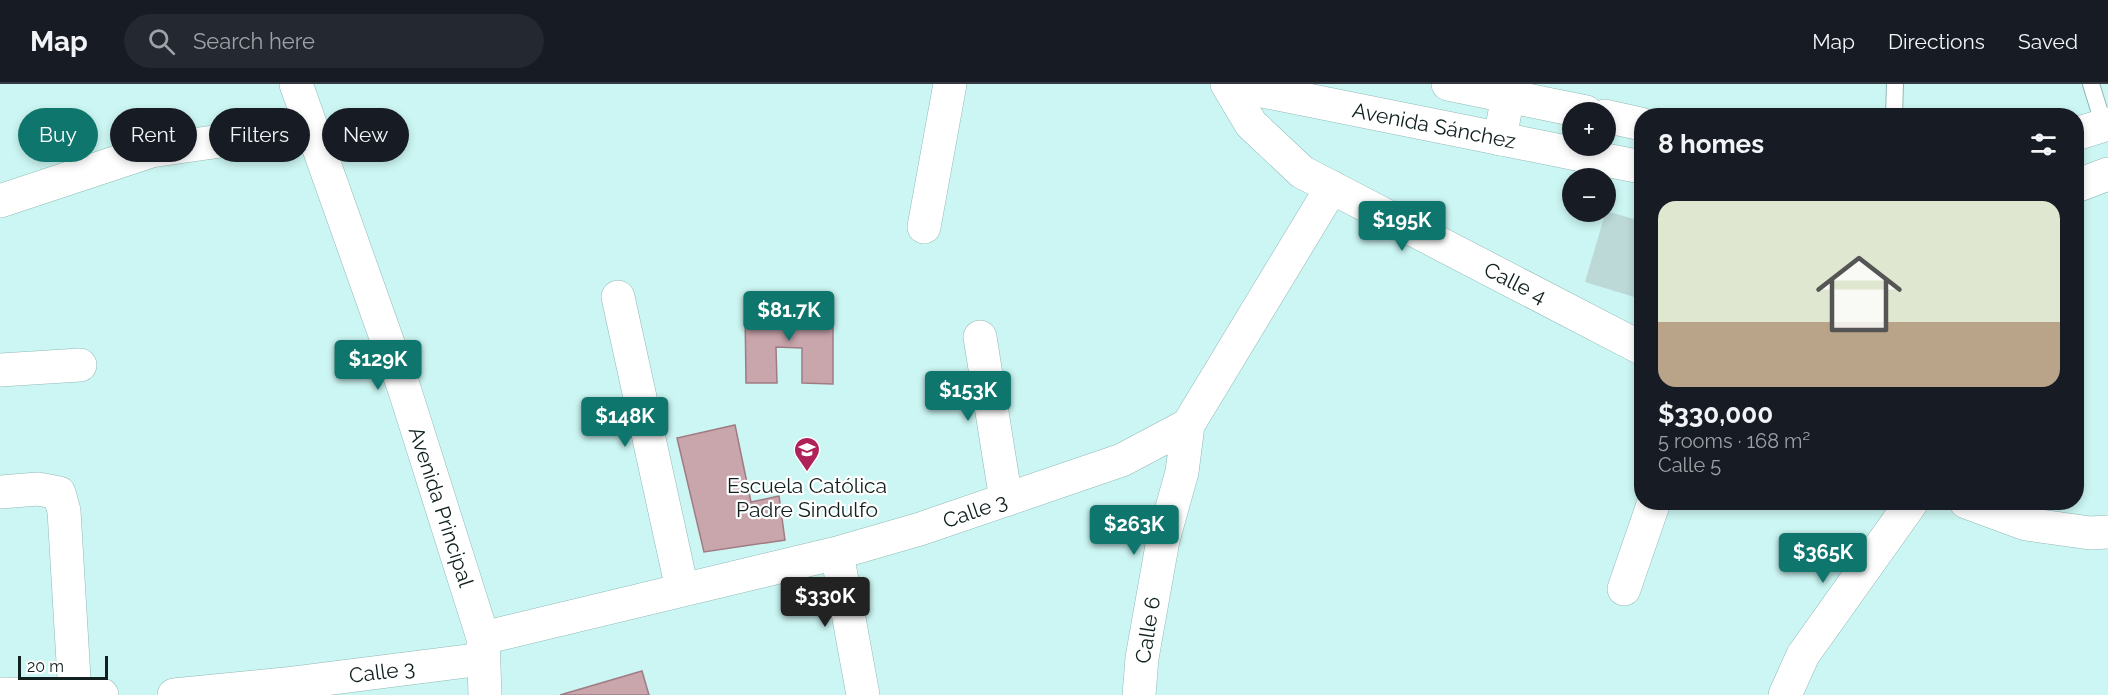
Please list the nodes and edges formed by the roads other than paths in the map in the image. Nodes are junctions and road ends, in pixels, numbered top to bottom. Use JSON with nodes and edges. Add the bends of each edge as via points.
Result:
{"nodes":[{"id":1,"x":296,"y":84,"type":"edge"},
{"id":2,"x":950,"y":84,"type":"edge"},
{"id":3,"x":1227,"y":84,"type":"edge"},
{"id":4,"x":1448,"y":84,"type":"edge"},
{"id":5,"x":1895,"y":84,"type":"edge"},
{"id":6,"x":2091,"y":84,"type":"edge"},
{"id":7,"x":1509,"y":90,"type":"edge"},
{"id":8,"x":1562,"y":105,"type":"edge"},
{"id":9,"x":1894,"y":108,"type":"edge"},
{"id":10,"x":1616,"y":118,"type":"edge"},
{"id":11,"x":1634,"y":122,"type":"edge"},
{"id":12,"x":2096,"y":128,"type":"edge"},
{"id":13,"x":313,"y":135,"type":"junction"},
{"id":14,"x":1500,"y":139,"type":"junction"},
{"id":15,"x":1634,"y":166,"type":"edge"},
{"id":16,"x":2108,"y":174,"type":"edge"},
{"id":17,"x":2084,"y":183,"type":"edge"},
{"id":18,"x":1332,"y":188,"type":"junction"},
{"id":19,"x":0,"y":201,"type":"edge"},
{"id":20,"x":924,"y":227,"type":"dead end"},
{"id":21,"x":618,"y":297,"type":"dead end"},
{"id":22,"x":980,"y":337,"type":"dead end"},
{"id":23,"x":1634,"y":344,"type":"edge"},
{"id":24,"x":80,"y":365,"type":"dead end"},
{"id":25,"x":0,"y":370,"type":"edge"},
{"id":26,"x":1188,"y":425,"type":"junction"},
{"id":27,"x":0,"y":492,"type":"edge"},
{"id":28,"x":1006,"y":500,"type":"junction"},
{"id":29,"x":1651,"y":510,"type":"edge"},
{"id":30,"x":1906,"y":510,"type":"edge"},
{"id":31,"x":1988,"y":510,"type":"edge"},
{"id":32,"x":2108,"y":532,"type":"edge"},
{"id":33,"x":837,"y":553,"type":"junction"},
{"id":34,"x":682,"y":589,"type":"junction"},
{"id":35,"x":1624,"y":589,"type":"dead end"},
{"id":36,"x":483,"y":648,"type":"junction"},
{"id":37,"x":0,"y":694,"type":"edge"},
{"id":38,"x":84,"y":695,"type":"edge"},
{"id":39,"x":174,"y":695,"type":"edge"},
{"id":40,"x":485,"y":695,"type":"edge"},
{"id":41,"x":863,"y":695,"type":"edge"},
{"id":42,"x":1139,"y":695,"type":"edge"},
{"id":43,"x":1785,"y":695,"type":"edge"}],
"edges":[{"from":1,"to":13,"type":"street","name":"Avenida Principal"},
{"from":2,"to":20,"type":"street"},
{"from":3,"to":14,"type":"street","name":"Avenida Sánchez"},
{"from":3,"to":18,"type":"street","name":"Calle 4","via":[[1251,124],[1302,172]]},
{"from":4,"to":7,"type":"street","name":"Avenida Sánchez"},
{"from":5,"to":9,"type":"lane"},
{"from":6,"to":12,"type":"lane"},
{"from":7,"to":8,"type":"street","name":"Avenida Sánchez"},
{"from":7,"to":14,"type":"street"},
{"from":10,"to":11,"type":"street"},
{"from":13,"to":19,"type":"street","via":[[248,137],[151,151]]},
{"from":13,"to":36,"type":"street","name":"Avenida Principal","via":[[405,391]]},
{"from":14,"to":15,"type":"street","name":"Avenida Sánchez"},
{"from":16,"to":17,"type":"street"},
{"from":18,"to":23,"type":"street","name":"Calle 4"},
{"from":18,"to":26,"type":"street"},
{"from":21,"to":34,"type":"street"},
{"from":22,"to":28,"type":"street"},
{"from":24,"to":25,"type":"street"},
{"from":26,"to":28,"type":"street","name":"Calle 3","via":[[1122,460]]},
{"from":26,"to":42,"type":"street","name":"Calle 6","via":[[1182,472],[1163,540]]},
{"from":27,"to":38,"type":"street","via":[[38,489],[59,493]]},
{"from":28,"to":33,"type":"street","name":"Calle 3"},
{"from":29,"to":35,"type":"street"},
{"from":30,"to":43,"type":"street","via":[[1803,655]]},
{"from":31,"to":32,"type":"street","via":[[2026,524]]},
{"from":33,"to":34,"type":"street","name":"Calle 3"},
{"from":33,"to":41,"type":"street"},
{"from":34,"to":36,"type":"street","name":"Calle 3"},
{"from":36,"to":39,"type":"street","name":"Calle 3","via":[[285,684]]},
{"from":36,"to":40,"type":"street","name":"Avenida Principal"},
{"from":37,"to":38,"type":"street"}]}
